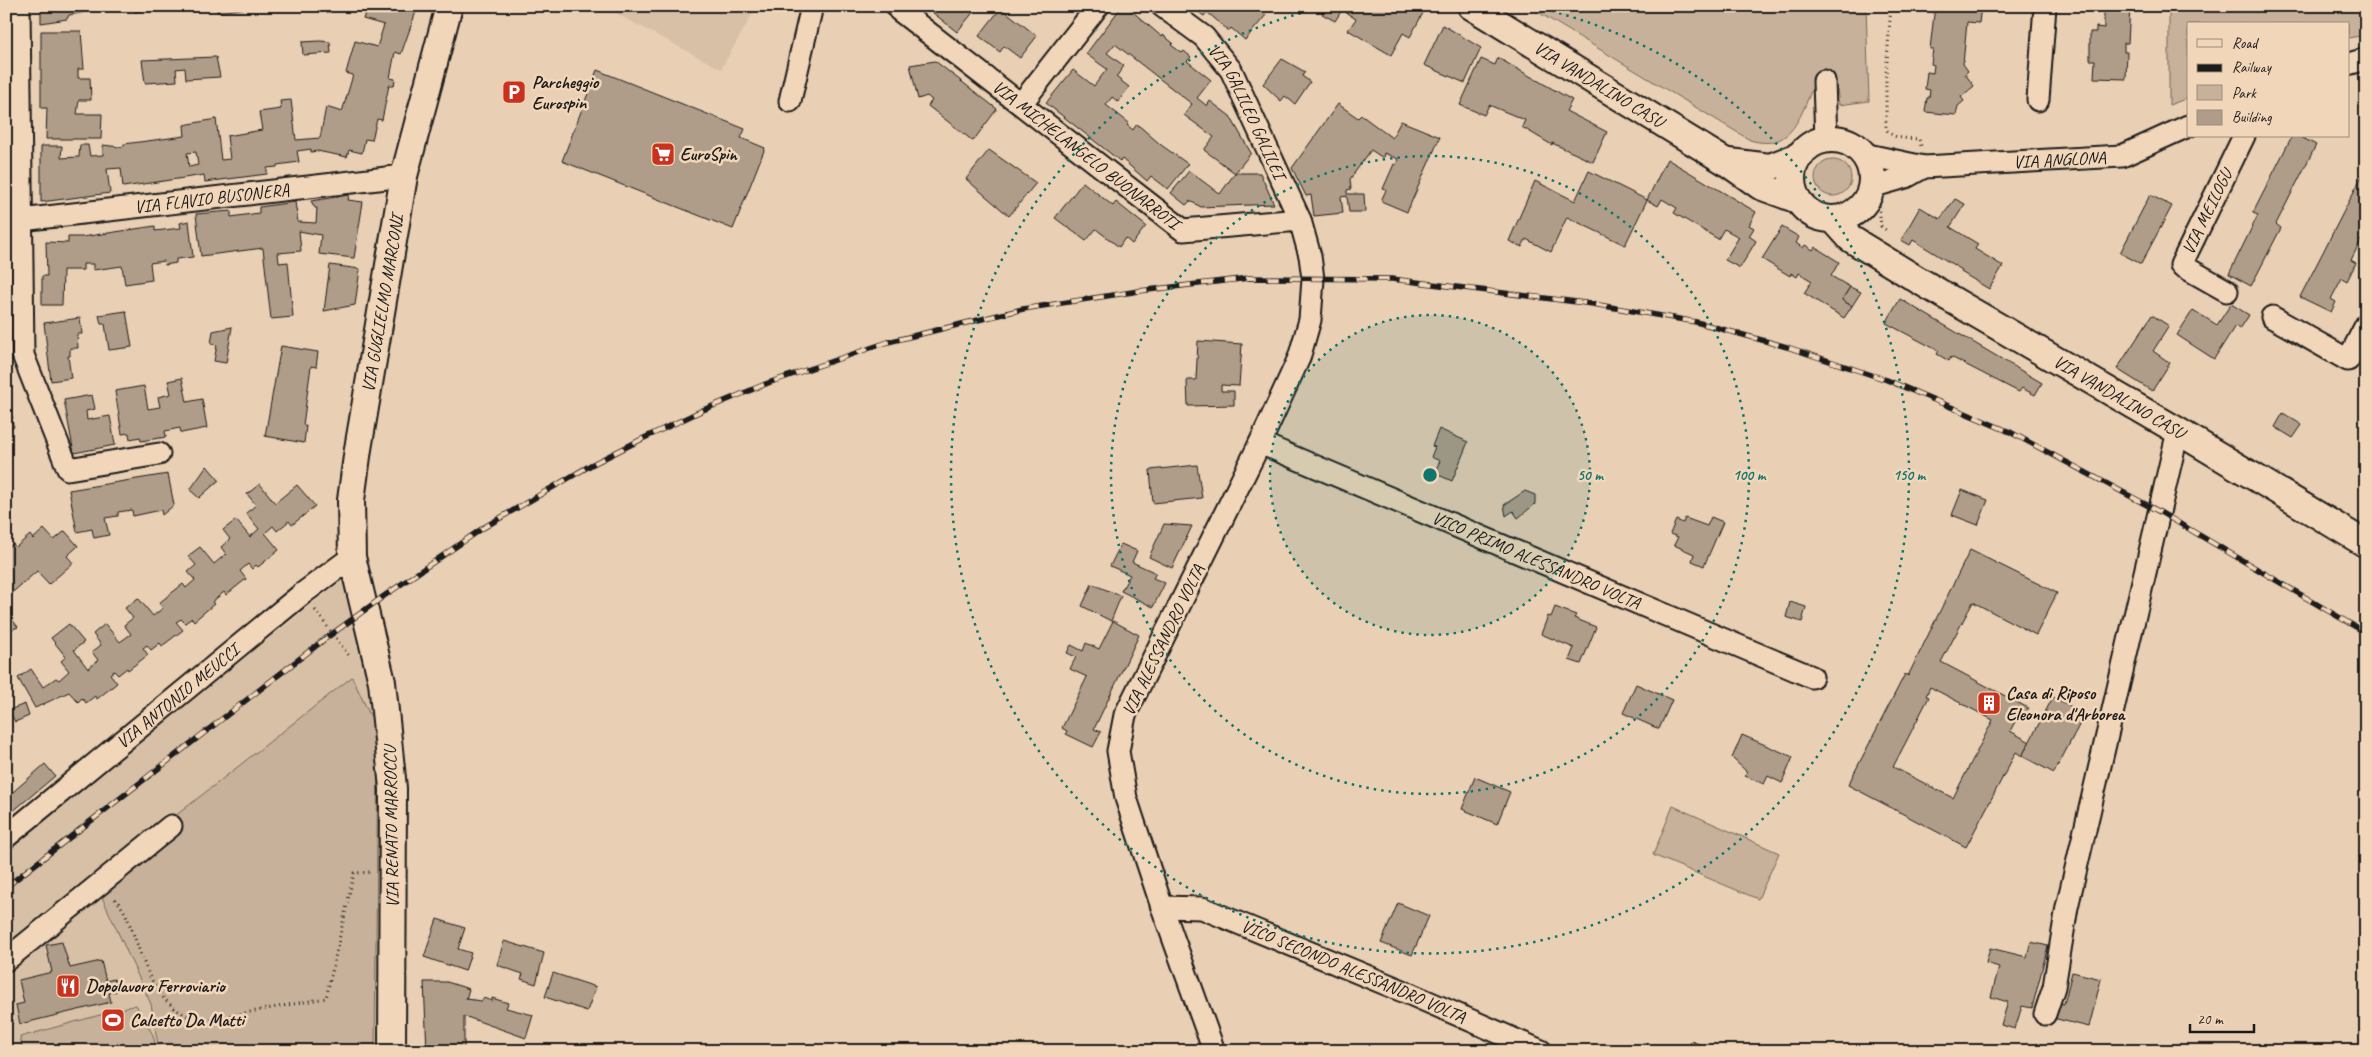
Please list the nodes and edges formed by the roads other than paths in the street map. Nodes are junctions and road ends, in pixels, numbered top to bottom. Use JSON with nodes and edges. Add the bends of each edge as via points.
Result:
{"nodes":[{"id":1,"x":19,"y":6,"type":"edge"},
{"id":2,"x":449,"y":6,"type":"edge"},
{"id":3,"x":812,"y":6,"type":"edge"},
{"id":4,"x":897,"y":6,"type":"edge"},
{"id":5,"x":1098,"y":6,"type":"edge"},
{"id":6,"x":1162,"y":6,"type":"edge"},
{"id":7,"x":1471,"y":6,"type":"edge"},
{"id":8,"x":2045,"y":6,"type":"edge"},
{"id":9,"x":2366,"y":59,"type":"edge"},
{"id":10,"x":2350,"y":63,"type":"edge"},
{"id":11,"x":1824,"y":81,"type":"dead end"},
{"id":12,"x":2038,"y":100,"type":"dead end"},
{"id":13,"x":790,"y":101,"type":"dead end"},
{"id":14,"x":1021,"y":104,"type":"junction"},
{"id":15,"x":2187,"y":126,"type":"edge"},
{"id":16,"x":2243,"y":138,"type":"edge"},
{"id":17,"x":1826,"y":140,"type":"junction"},
{"id":18,"x":1863,"y":154,"type":"junction"},
{"id":19,"x":1801,"y":155,"type":"junction"},
{"id":20,"x":1726,"y":162,"type":"junction"},
{"id":21,"x":1924,"y":167,"type":"junction"},
{"id":22,"x":404,"y":176,"type":"junction"},
{"id":23,"x":1866,"y":197,"type":"junction"},
{"id":24,"x":1798,"y":200,"type":"junction"},
{"id":25,"x":1833,"y":219,"type":"junction"},
{"id":26,"x":22,"y":220,"type":"junction"},
{"id":27,"x":1302,"y":228,"type":"junction"},
{"id":28,"x":1883,"y":257,"type":"junction"},
{"id":29,"x":2227,"y":292,"type":"dead end"},
{"id":30,"x":2272,"y":317,"type":"dead end"},
{"id":31,"x":2366,"y":325,"type":"edge"},
{"id":32,"x":2178,"y":431,"type":"junction"},
{"id":33,"x":1260,"y":443,"type":"junction"},
{"id":34,"x":159,"y":454,"type":"dead end"},
{"id":35,"x":2360,"y":541,"type":"edge"},
{"id":36,"x":352,"y":557,"type":"junction"},
{"id":37,"x":364,"y":606,"type":"joint"},
{"id":38,"x":1812,"y":677,"type":"dead end"},
{"id":39,"x":172,"y":826,"type":"dead end"},
{"id":40,"x":6,"y":837,"type":"edge"},
{"id":41,"x":1162,"y":907,"type":"junction"},
{"id":42,"x":6,"y":960,"type":"edge"},
{"id":43,"x":2045,"y":1014,"type":"dead end"},
{"id":44,"x":392,"y":1051,"type":"edge"},
{"id":45,"x":1214,"y":1051,"type":"edge"},
{"id":46,"x":1541,"y":1051,"type":"edge"}],
"edges":[{"from":1,"to":26,"type":"street"},
{"from":2,"to":22,"type":"main road","name":"VIA GUGLIELMO MARCONI"},
{"from":3,"to":13,"type":"street"},
{"from":4,"to":14,"type":"street","name":"VIA MICHELANGELO BUONARROTI"},
{"from":5,"to":14,"type":"street"},
{"from":6,"to":27,"type":"street","name":"VIA GALILEO GALILEI","via":[[1204,37],[1231,70]]},
{"from":7,"to":20,"type":"main road","name":"VIA VANDALINO CASU"},
{"from":8,"to":12,"type":"street"},
{"from":9,"to":10,"type":"street"},
{"from":11,"to":17,"type":"street"},
{"from":14,"to":27,"type":"street","name":"VIA MICHELANGELO BUONARROTI","via":[[1183,230]]},
{"from":15,"to":21,"type":"street","name":"VIA ANGLONA","via":[[2122,156]]},
{"from":16,"to":29,"type":"street","name":"VIA MEILOGU","via":[[2181,265]]},
{"from":17,"to":18,"type":"main road","via":[[1850,144]]},
{"from":17,"to":19,"type":"main road","via":[[1814,144]]},
{"from":18,"to":21,"type":"street","name":"VIA ANGLONA"},
{"from":18,"to":23,"type":"main road","via":[[1872,173]]},
{"from":19,"to":20,"type":"main road","name":"VIA VANDALINO CASU","via":[[1770,167]]},
{"from":19,"to":24,"type":"main road","via":[[1793,174]]},
{"from":20,"to":24,"type":"main road","name":"VIA VANDALINO CASU","via":[[1760,186]]},
{"from":21,"to":23,"type":"street","name":"VIA ANGLONA"},
{"from":22,"to":26,"type":"street","name":"VIA FLAVIO BUSONERA"},
{"from":22,"to":36,"type":"main road","name":"VIA GUGLIELMO MARCONI","via":[[351,500]]},
{"from":23,"to":25,"type":"main road","via":[[1846,217]]},
{"from":23,"to":28,"type":"main road"},
{"from":24,"to":25,"type":"main road","via":[[1819,217]]},
{"from":25,"to":28,"type":"main road","name":"VIA VANDALINO CASU","via":[[1851,239]]},
{"from":26,"to":34,"type":"street","via":[[23,354],[68,468]]},
{"from":27,"to":33,"type":"street","name":"VIA ALESSANDRO VOLTA","via":[[1313,279],[1310,320],[1299,358]]},
{"from":28,"to":32,"type":"main road","name":"VIA VANDALINO CASU"},
{"from":30,"to":31,"type":"street","via":[[2348,360]]},
{"from":32,"to":35,"type":"main road","name":"VIA VANDALINO CASU"},
{"from":32,"to":43,"type":"street","via":[[2067,907],[2054,988]]},
{"from":33,"to":38,"type":"street","name":"VICO PRIMO ALESSANDRO VOLTA"},
{"from":33,"to":41,"type":"street","name":"VIA ALESSANDRO VOLTA","via":[[1125,715],[1118,751],[1126,798]]},
{"from":36,"to":37,"type":"main road","name":"VIA GUGLIELMO MARCONI"},
{"from":36,"to":40,"type":"street","name":"VIA ANTONIO MEUCCI","via":[[302,594]]},
{"from":37,"to":44,"type":"main road","name":"VIA RENATO MARROCCU","via":[[382,682],[393,788]]},
{"from":39,"to":42,"type":"street"},
{"from":41,"to":45,"type":"street","name":"VIA ALESSANDRO VOLTA"},
{"from":41,"to":46,"type":"street","name":"VICO SECONDO ALESSANDRO VOLTA","via":[[1202,908]]}]}
